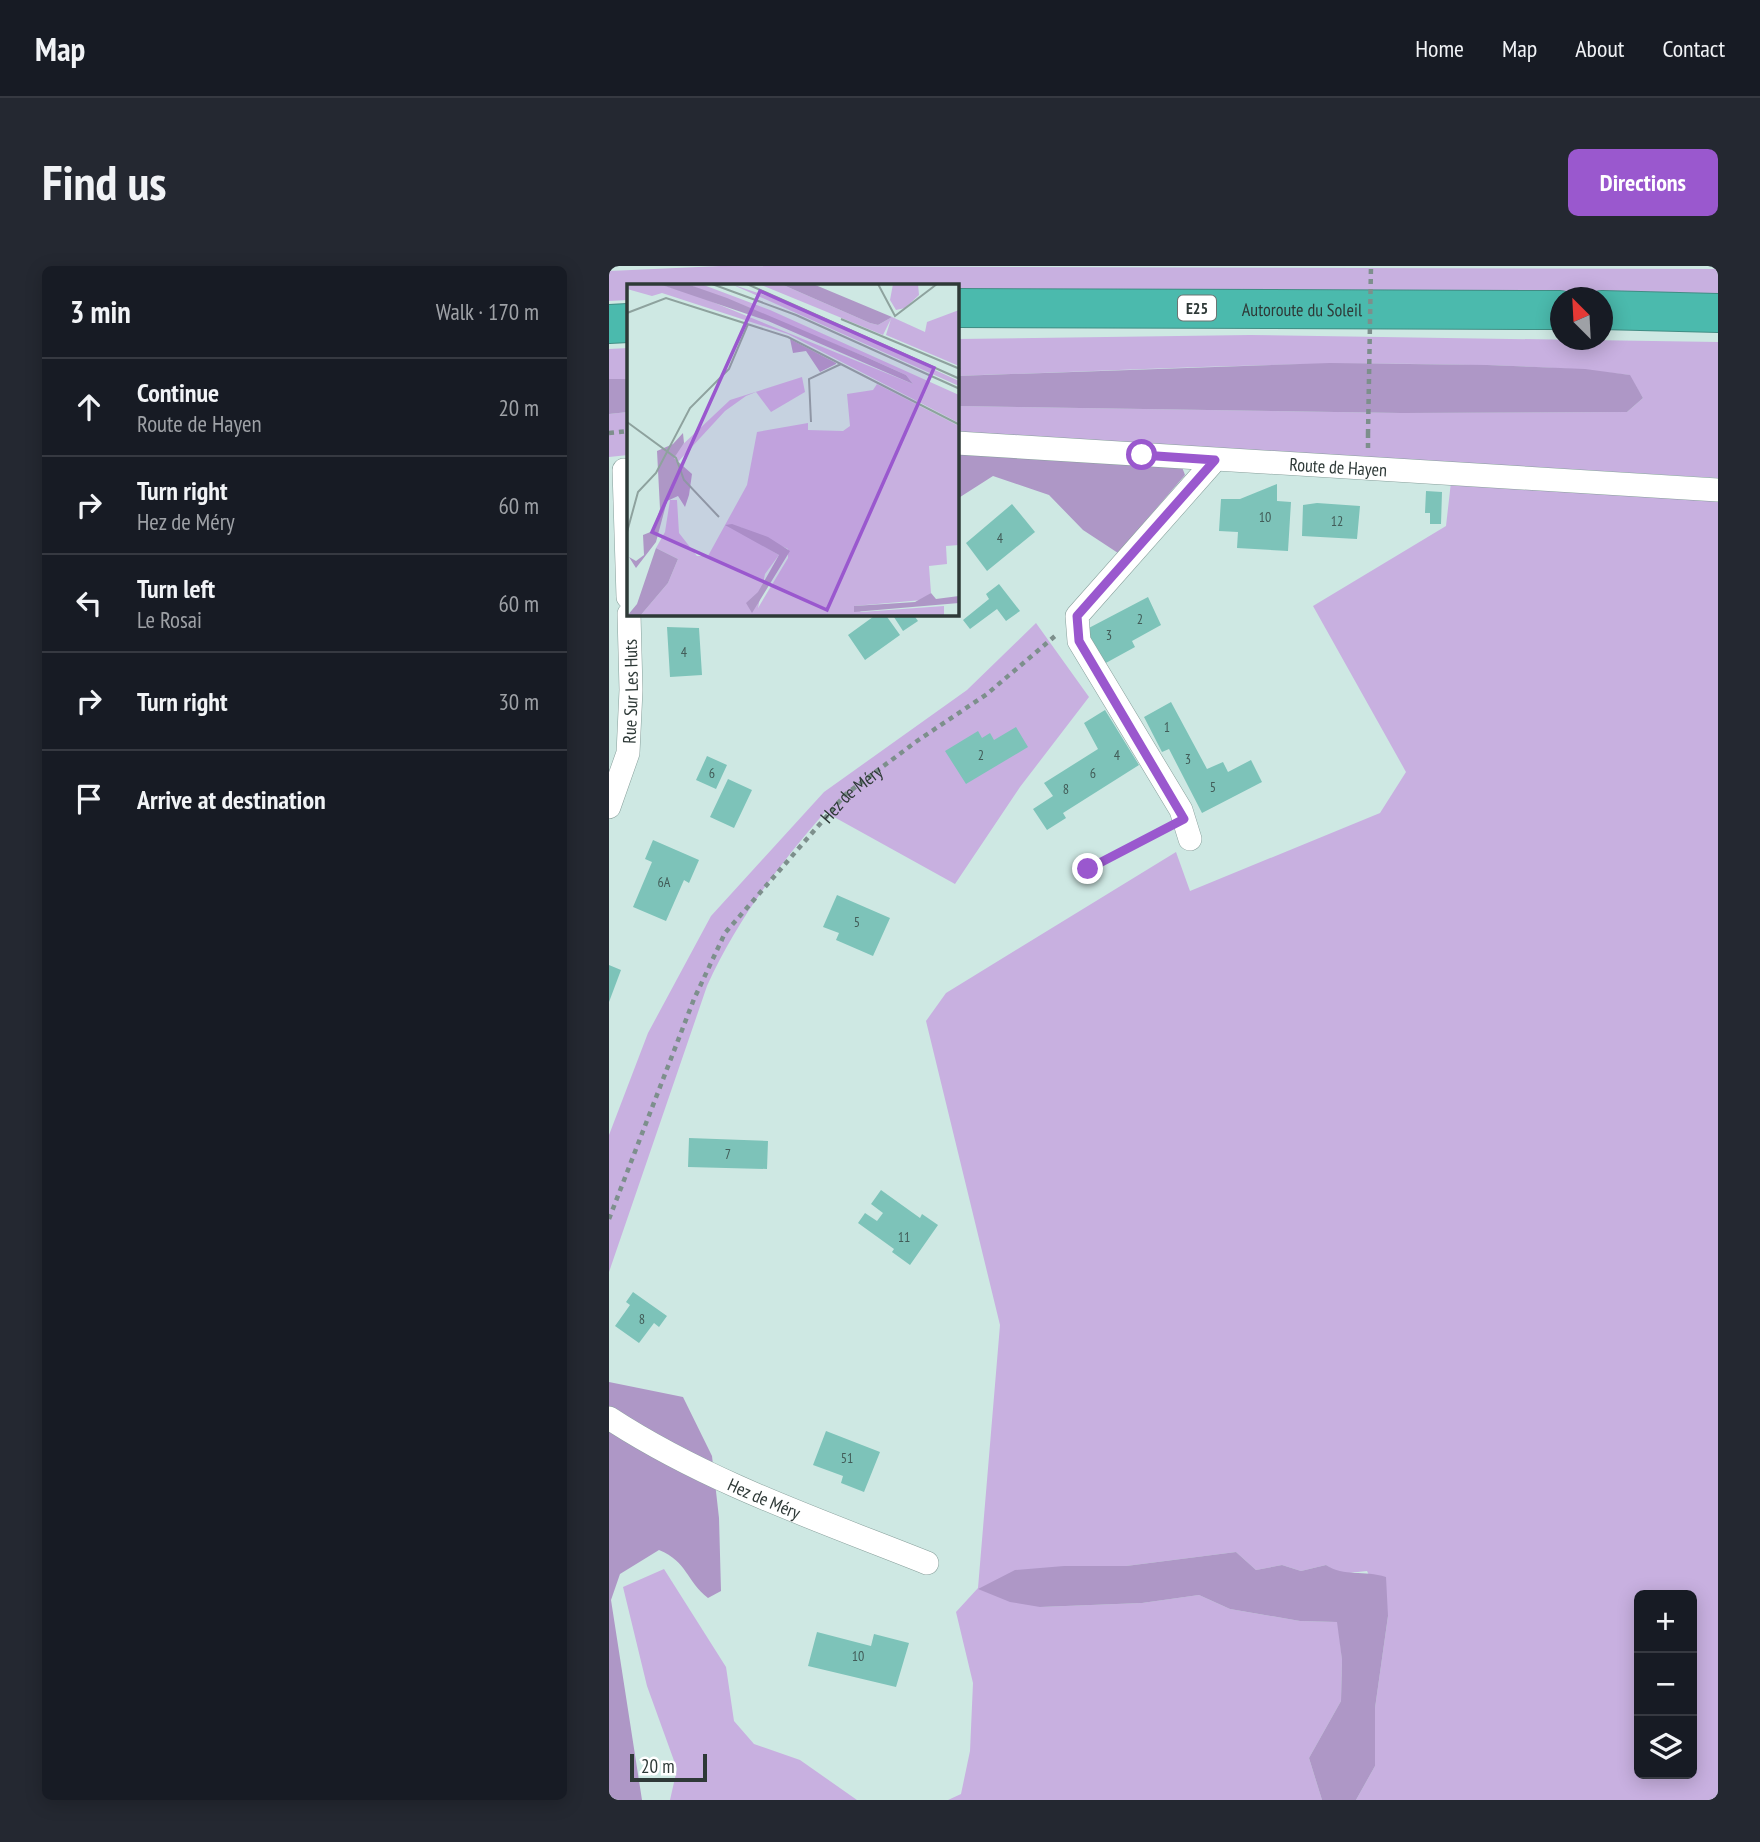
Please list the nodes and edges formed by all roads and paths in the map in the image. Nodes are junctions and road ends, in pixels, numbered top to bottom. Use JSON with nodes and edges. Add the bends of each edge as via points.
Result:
{"nodes":[{"id":1,"x":1371,"y":266,"type":"edge"},
{"id":2,"x":959,"y":308,"type":"edge"},
{"id":3,"x":1550,"y":310,"type":"edge"},
{"id":4,"x":1613,"y":310,"type":"edge"},
{"id":5,"x":1718,"y":313,"type":"edge"},
{"id":6,"x":627,"y":323,"type":"edge"},
{"id":7,"x":609,"y":324,"type":"edge"},
{"id":8,"x":627,"y":431,"type":"edge"},
{"id":9,"x":609,"y":433,"type":"edge"},
{"id":10,"x":1368,"y":435,"type":"dead end"},
{"id":11,"x":959,"y":443,"type":"edge"},
{"id":12,"x":1215,"y":460,"type":"junction"},
{"id":13,"x":621,"y":470,"type":"edge"},
{"id":14,"x":1718,"y":490,"type":"edge"},
{"id":15,"x":627,"y":579,"type":"edge"},
{"id":16,"x":629,"y":616,"type":"edge"},
{"id":17,"x":1077,"y":616,"type":"junction"},
{"id":18,"x":609,"y":807,"type":"edge"},
{"id":19,"x":1187,"y":829,"type":"joint"},
{"id":20,"x":1088,"y":869,"type":"dead end"},
{"id":21,"x":609,"y":1219,"type":"edge"},
{"id":22,"x":609,"y":1418,"type":"edge"},
{"id":23,"x":927,"y":1563,"type":"dead end"}],
"edges":[{"from":1,"to":10,"type":"path","bridge":true},
{"from":2,"to":3,"type":"highway","name":"Autoroute du Soleil","number":"E25"},
{"from":4,"to":5,"type":"highway"},
{"from":6,"to":7,"type":"highway"},
{"from":8,"to":9,"type":"path"},
{"from":11,"to":12,"type":"street","name":"Route de Hayen"},
{"from":12,"to":14,"type":"street","name":"Route de Hayen"},
{"from":12,"to":17,"type":"street"},
{"from":13,"to":15,"type":"street"},
{"from":16,"to":18,"type":"street","name":"Rue Sur Les Huts","via":[[628,753]]},
{"from":17,"to":19,"type":"street","via":[[1079,641]]},
{"from":17,"to":21,"type":"path","name":"Hez de Méry","via":[[987,694],[846,794],[725,933],[694,999]]},
{"from":19,"to":20,"type":"path"},
{"from":22,"to":23,"type":"street","name":"Hez de Méry","via":[[657,1449],[728,1482]]}]}
